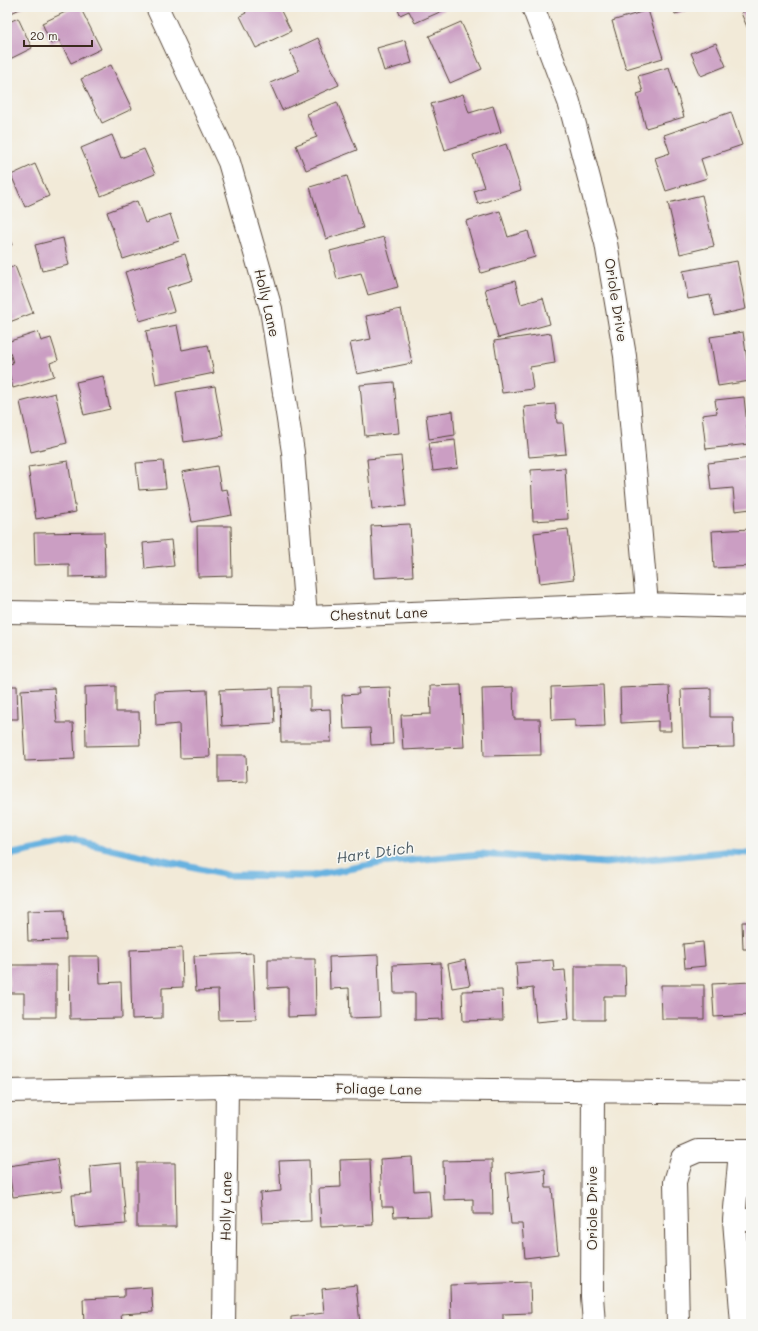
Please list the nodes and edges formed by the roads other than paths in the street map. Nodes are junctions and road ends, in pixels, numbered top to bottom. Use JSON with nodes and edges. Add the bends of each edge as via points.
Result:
{"nodes":[{"id":1,"x":157,"y":7,"type":"edge"},
{"id":2,"x":533,"y":7,"type":"edge"},
{"id":3,"x":647,"y":604,"type":"junction"},
{"id":4,"x":751,"y":607,"type":"edge"},
{"id":5,"x":7,"y":612,"type":"edge"},
{"id":6,"x":306,"y":617,"type":"junction"},
{"id":7,"x":227,"y":1087,"type":"junction"},
{"id":8,"x":7,"y":1091,"type":"edge"},
{"id":9,"x":593,"y":1092,"type":"junction"},
{"id":10,"x":751,"y":1093,"type":"edge"},
{"id":11,"x":746,"y":1151,"type":"edge"},
{"id":12,"x":742,"y":1220,"type":"edge"},
{"id":13,"x":224,"y":1324,"type":"edge"},
{"id":14,"x":594,"y":1324,"type":"edge"},
{"id":15,"x":678,"y":1324,"type":"edge"},
{"id":16,"x":742,"y":1324,"type":"edge"}],
"edges":[{"from":1,"to":6,"type":"street","name":"Holly Lane","via":[[229,162],[271,310],[293,452]]},
{"from":2,"to":3,"type":"street","name":"Oriole Drive","via":[[569,102],[606,243],[625,356]]},
{"from":3,"to":4,"type":"street","name":"Chestnut Lane"},
{"from":3,"to":6,"type":"street","name":"Chestnut Lane"},
{"from":5,"to":6,"type":"street","name":"Chestnut Lane"},
{"from":7,"to":8,"type":"street","name":"Foliage Lane"},
{"from":7,"to":9,"type":"street","name":"Foliage Lane"},
{"from":7,"to":13,"type":"street","name":"Holly Lane"},
{"from":9,"to":10,"type":"street","name":"Foliage Lane"},
{"from":9,"to":14,"type":"street","name":"Oriole Drive"},
{"from":11,"to":12,"type":"street"},
{"from":11,"to":15,"type":"street","via":[[698,1151],[682,1158],[675,1182]]},
{"from":12,"to":16,"type":"street"}]}
